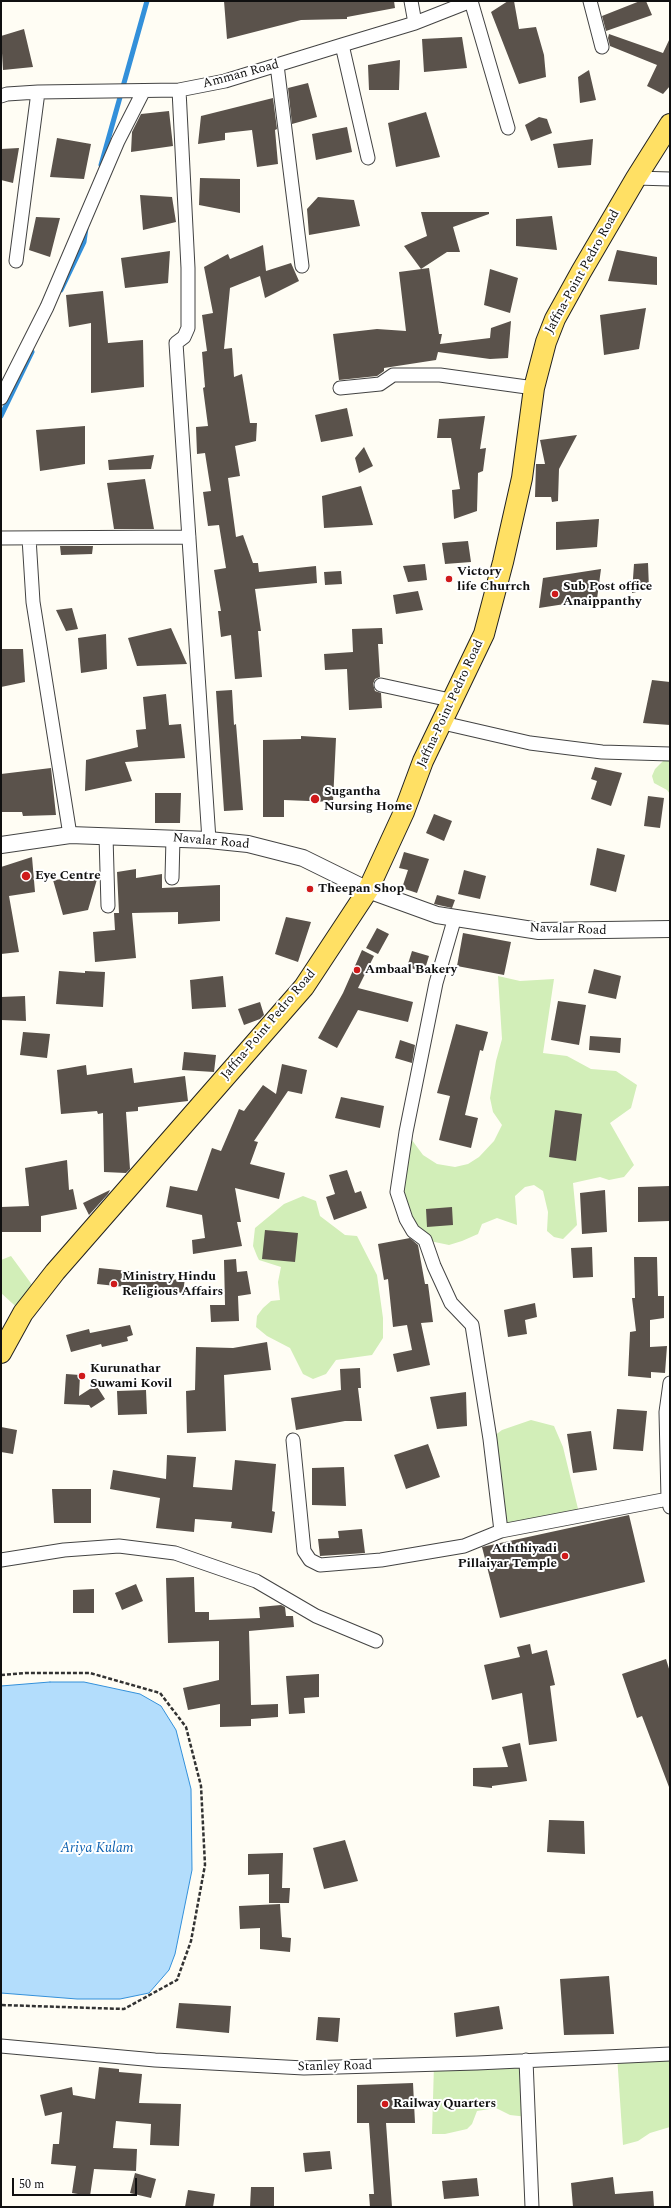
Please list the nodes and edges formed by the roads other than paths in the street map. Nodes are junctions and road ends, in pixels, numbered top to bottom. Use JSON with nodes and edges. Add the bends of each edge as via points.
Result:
{"nodes":[{"id":1,"x":411,"y":1,"type":"edge"},
{"id":2,"x":471,"y":1,"type":"edge"},
{"id":3,"x":590,"y":1,"type":"edge"},
{"id":4,"x":415,"y":23,"type":"junction"},
{"id":5,"x":342,"y":45,"type":"junction"},
{"id":6,"x":602,"y":47,"type":"dead end"},
{"id":7,"x":277,"y":65,"type":"junction"},
{"id":8,"x":179,"y":90,"type":"junction"},
{"id":9,"x":38,"y":92,"type":"junction"},
{"id":10,"x":143,"y":92,"type":"junction"},
{"id":11,"x":1,"y":96,"type":"edge"},
{"id":12,"x":670,"y":124,"type":"edge"},
{"id":13,"x":508,"y":128,"type":"dead end"},
{"id":14,"x":368,"y":158,"type":"dead end"},
{"id":15,"x":636,"y":178,"type":"junction"},
{"id":16,"x":670,"y":179,"type":"edge"},
{"id":17,"x":16,"y":261,"type":"dead end"},
{"id":18,"x":302,"y":266,"type":"dead end"},
{"id":19,"x":340,"y":388,"type":"dead end"},
{"id":20,"x":534,"y":388,"type":"junction"},
{"id":21,"x":1,"y":398,"type":"edge"},
{"id":22,"x":189,"y":537,"type":"junction"},
{"id":23,"x":1,"y":538,"type":"edge"},
{"id":24,"x":29,"y":538,"type":"junction"},
{"id":25,"x":381,"y":685,"type":"dead end"},
{"id":26,"x":450,"y":700,"type":"junction"},
{"id":27,"x":443,"y":723,"type":"junction"},
{"id":28,"x":670,"y":754,"type":"edge"},
{"id":29,"x":70,"y":835,"type":"junction"},
{"id":30,"x":106,"y":836,"type":"junction"},
{"id":31,"x":172,"y":838,"type":"junction"},
{"id":32,"x":210,"y":840,"type":"junction"},
{"id":33,"x":1,"y":845,"type":"edge"},
{"id":34,"x":172,"y":878,"type":"dead end"},
{"id":35,"x":368,"y":890,"type":"junction"},
{"id":36,"x":108,"y":906,"type":"dead end"},
{"id":37,"x":455,"y":917,"type":"junction"},
{"id":38,"x":670,"y":929,"type":"edge"},
{"id":39,"x":1,"y":1353,"type":"edge"},
{"id":40,"x":670,"y":1383,"type":"edge"},
{"id":41,"x":293,"y":1440,"type":"dead end"},
{"id":42,"x":669,"y":1503,"type":"edge"},
{"id":43,"x":501,"y":1531,"type":"junction"},
{"id":44,"x":1,"y":1560,"type":"edge"},
{"id":45,"x":376,"y":1641,"type":"dead end"},
{"id":46,"x":1,"y":2046,"type":"edge"},
{"id":47,"x":670,"y":2054,"type":"edge"},
{"id":48,"x":526,"y":2060,"type":"junction"},
{"id":49,"x":532,"y":2207,"type":"edge"}],
"edges":[{"from":1,"to":4,"type":"street"},
{"from":2,"to":4,"type":"street","name":"Amman Road"},
{"from":2,"to":13,"type":"street"},
{"from":3,"to":6,"type":"street"},
{"from":4,"to":5,"type":"street","name":"Amman Road"},
{"from":5,"to":7,"type":"street","name":"Amman Road"},
{"from":5,"to":14,"type":"street"},
{"from":7,"to":8,"type":"street","name":"Amman Road","via":[[225,81]]},
{"from":7,"to":18,"type":"street"},
{"from":8,"to":10,"type":"street","name":"Amman Road"},
{"from":8,"to":22,"type":"street","via":[[188,268],[188,328],[184,338],[176,343]]},
{"from":9,"to":10,"type":"street","name":"Amman Road"},
{"from":9,"to":11,"type":"street","name":"Amman Road"},
{"from":9,"to":17,"type":"street"},
{"from":10,"to":21,"type":"street","via":[[118,141],[47,307]]},
{"from":12,"to":15,"type":"main road","name":"Jaffna-Point Pedro Road"},
{"from":15,"to":16,"type":"street"},
{"from":15,"to":20,"type":"main road","name":"Jaffna-Point Pedro Road","via":[[555,319],[542,353]]},
{"from":19,"to":20,"type":"street","via":[[380,384],[393,376],[440,375]]},
{"from":20,"to":26,"type":"main road","name":"Jaffna-Point Pedro Road","via":[[522,478],[484,634]]},
{"from":22,"to":24,"type":"street"},
{"from":22,"to":32,"type":"street"},
{"from":23,"to":24,"type":"street"},
{"from":24,"to":29,"type":"street","via":[[33,602]]},
{"from":25,"to":26,"type":"street"},
{"from":26,"to":27,"type":"main road","name":"Jaffna-Point Pedro Road"},
{"from":27,"to":28,"type":"street","via":[[530,743],[602,752]]},
{"from":27,"to":35,"type":"main road","name":"Jaffna-Point Pedro Road","via":[[423,761],[404,812]]},
{"from":29,"to":30,"type":"street","name":"Navalar Road"},
{"from":29,"to":33,"type":"street","name":"Navalar Road"},
{"from":30,"to":31,"type":"street","name":"Navalar Road"},
{"from":30,"to":36,"type":"street"},
{"from":31,"to":32,"type":"street","name":"Navalar Road"},
{"from":31,"to":34,"type":"street"},
{"from":32,"to":35,"type":"street","name":"Navalar Road","via":[[248,844],[303,858]]},
{"from":35,"to":37,"type":"street","name":"Navalar Road","via":[[437,915]]},
{"from":35,"to":39,"type":"main road","name":"Jaffna-Point Pedro Road","via":[[304,987],[55,1272],[24,1313]]},
{"from":37,"to":38,"type":"street","name":"Navalar Road","via":[[539,931]]},
{"from":37,"to":43,"type":"street","via":[[436,983],[406,1132],[397,1192],[413,1231],[425,1240],[451,1303],[472,1324]]},
{"from":40,"to":42,"type":"street","via":[[666,1412]]},
{"from":41,"to":43,"type":"street","via":[[304,1551],[310,1560],[320,1565],[381,1560],[464,1546]]},
{"from":42,"to":43,"type":"street"},
{"from":44,"to":45,"type":"street","via":[[64,1550],[118,1546],[175,1553],[256,1581],[316,1616]]},
{"from":46,"to":48,"type":"street","name":"Stanley Road","via":[[155,2060],[304,2068]]},
{"from":47,"to":48,"type":"street","name":"Stanley Road"},
{"from":48,"to":49,"type":"street"}]}
